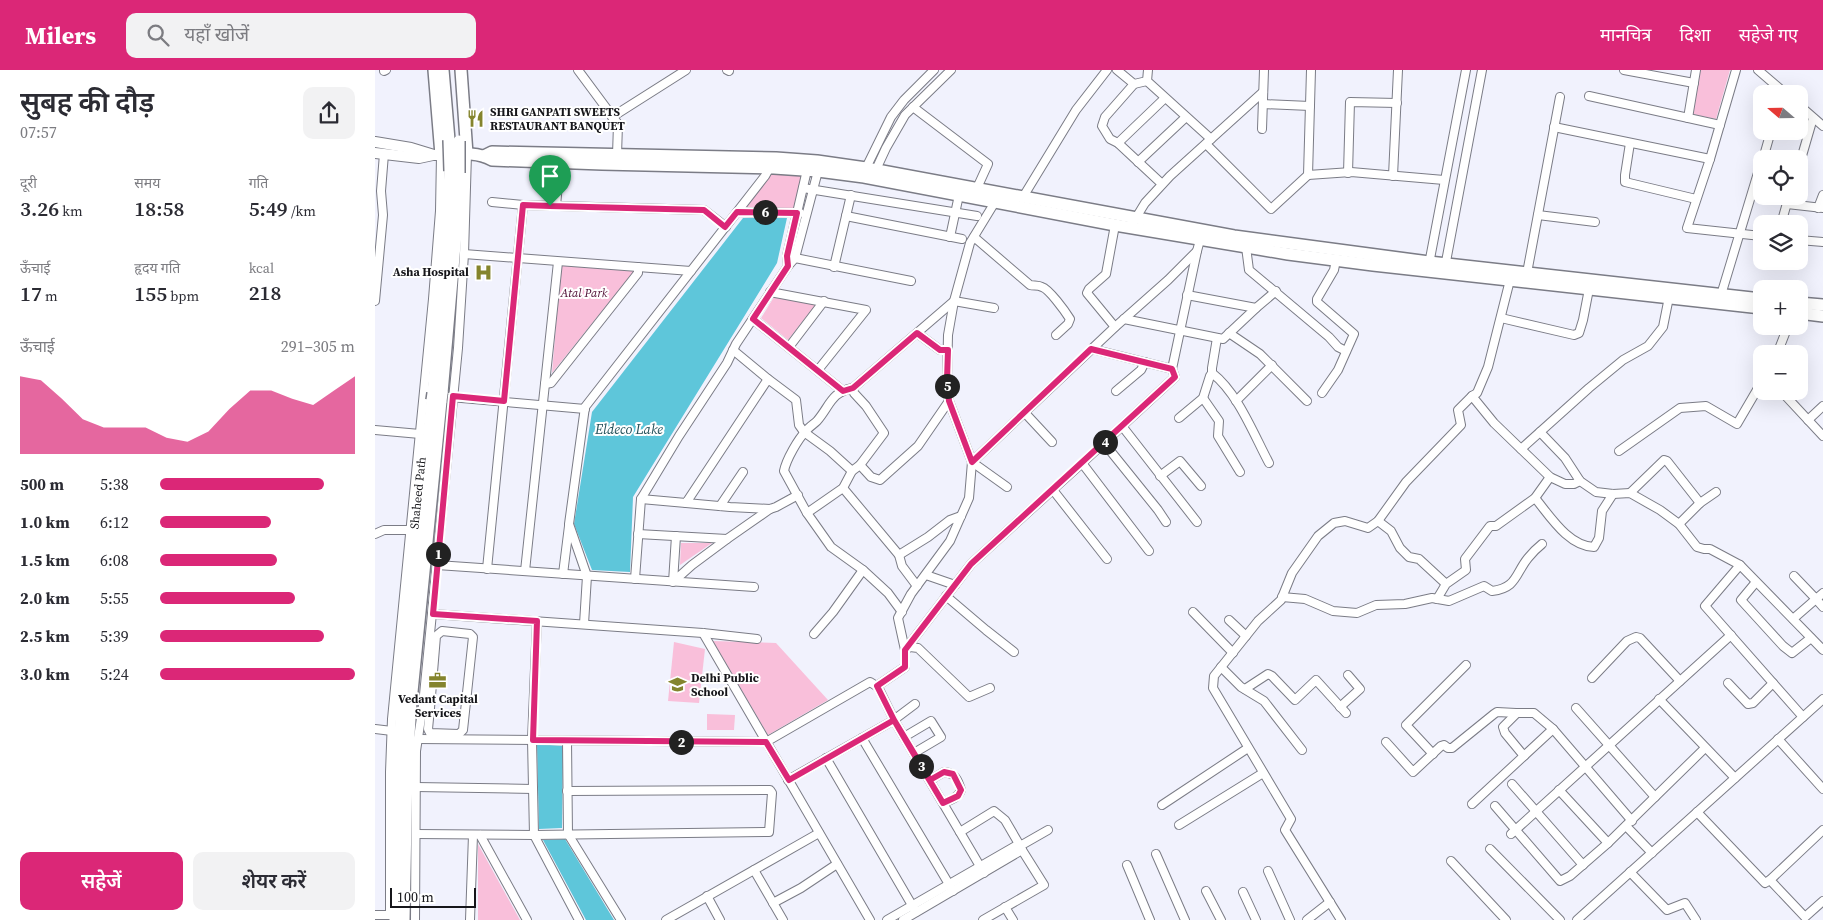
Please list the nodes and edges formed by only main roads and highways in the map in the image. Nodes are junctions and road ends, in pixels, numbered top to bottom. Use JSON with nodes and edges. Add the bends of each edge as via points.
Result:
{"nodes":[{"id":1,"x":433,"y":70,"type":"edge"},
{"id":2,"x":443,"y":70,"type":"edge"},
{"id":3,"x":453,"y":70,"type":"edge"},
{"id":4,"x":461,"y":70,"type":"edge"},
{"id":5,"x":454,"y":140,"type":"junction"},
{"id":6,"x":375,"y":142,"type":"edge"},
{"id":7,"x":380,"y":154,"type":"edge"},
{"id":8,"x":469,"y":154,"type":"junction"},
{"id":9,"x":438,"y":155,"type":"junction"},
{"id":10,"x":485,"y":156,"type":"junction"},
{"id":11,"x":869,"y":173,"type":"junction"},
{"id":12,"x":1133,"y":223,"type":"junction"},
{"id":13,"x":1428,"y":267,"type":"junction"},
{"id":14,"x":1445,"y":268,"type":"junction"},
{"id":15,"x":1753,"y":298,"type":"edge"},
{"id":16,"x":1808,"y":304,"type":"edge"},
{"id":17,"x":1823,"y":306,"type":"edge"},
{"id":18,"x":1753,"y":307,"type":"edge"},
{"id":19,"x":1808,"y":314,"type":"edge"},
{"id":20,"x":1823,"y":316,"type":"edge"},
{"id":21,"x":437,"y":396,"type":"junction"},
{"id":22,"x":392,"y":918,"type":"edge"},
{"id":23,"x":404,"y":920,"type":"edge"}],
"edges":[{"from":1,"to":9,"type":"highway"},
{"from":2,"to":5,"type":"highway","name":"Shaheed Path"},
{"from":3,"to":5,"type":"highway","name":"Shaheed Path"},
{"from":4,"to":8,"type":"highway"},
{"from":5,"to":21,"type":"highway","name":"Shaheed Path","bridge":true,"via":[[455,172],[447,226]]},
{"from":6,"to":9,"type":"main road"},
{"from":7,"to":9,"type":"main road","via":[[419,158]]},
{"from":8,"to":9,"type":"highway"},
{"from":8,"to":10,"type":"highway"},
{"from":10,"to":11,"type":"highway","via":[[492,160],[556,163]]},
{"from":10,"to":11,"type":"highway","via":[[492,152],[775,158],[817,161]]},
{"from":11,"to":12,"type":"highway","via":[[977,188]]},
{"from":11,"to":12,"type":"highway","via":[[959,195],[1115,225]]},
{"from":12,"to":13,"type":"highway"},
{"from":12,"to":13,"type":"highway","via":[[1200,240],[1245,247],[1335,260]]},
{"from":13,"to":14,"type":"highway"},
{"from":14,"to":15,"type":"highway","via":[[1527,273]]},
{"from":14,"to":18,"type":"highway","via":[[1510,280]]},
{"from":16,"to":17,"type":"highway"},
{"from":19,"to":20,"type":"highway"},
{"from":21,"to":22,"type":"highway","name":"Shaheed Path","via":[[403,700]]},
{"from":21,"to":23,"type":"highway","name":"Shaheed Path","via":[[411,702]]}]}
